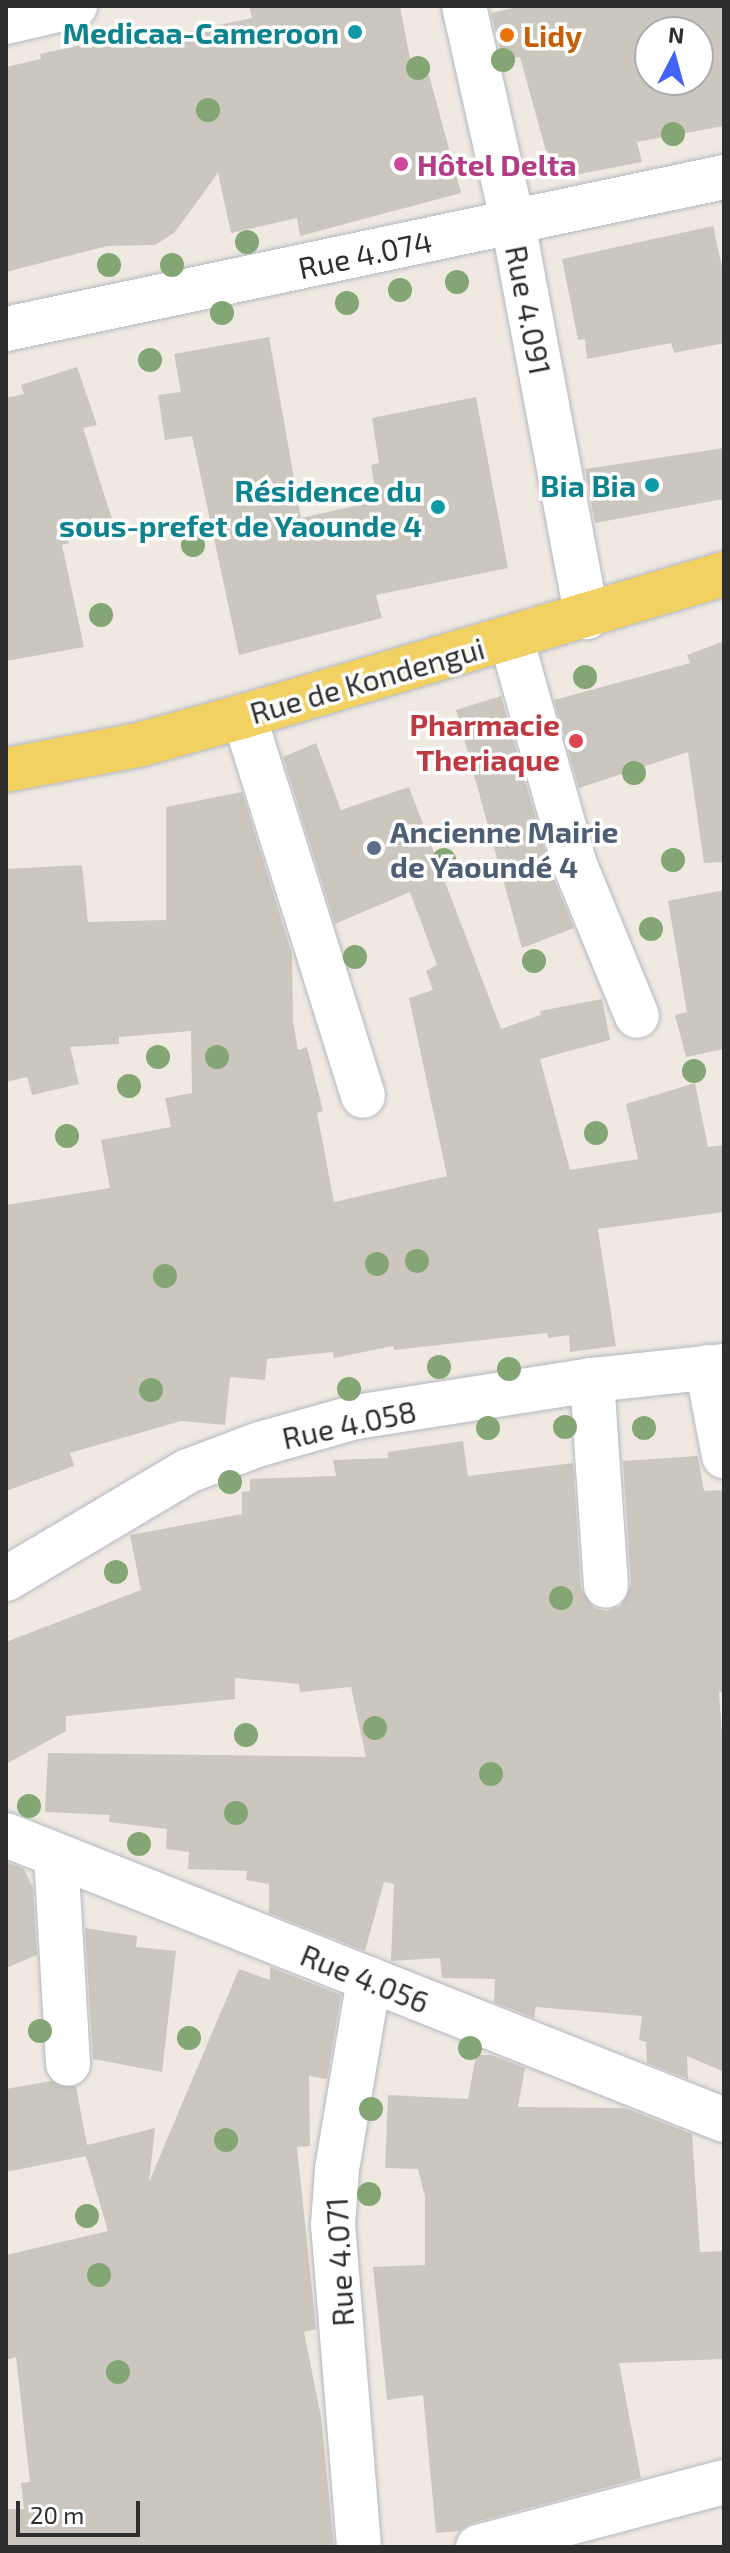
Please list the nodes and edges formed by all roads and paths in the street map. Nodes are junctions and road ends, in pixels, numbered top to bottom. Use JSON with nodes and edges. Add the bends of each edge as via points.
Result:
{"nodes":[{"id":1,"x":75,"y":6,"type":"edge"},
{"id":2,"x":464,"y":6,"type":"edge"},
{"id":3,"x":6,"y":22,"type":"edge"},
{"id":4,"x":724,"y":177,"type":"edge"},
{"id":5,"x":513,"y":223,"type":"junction"},
{"id":6,"x":6,"y":329,"type":"edge"},
{"id":7,"x":724,"y":574,"type":"edge"},
{"id":8,"x":587,"y":617,"type":"junction"},
{"id":9,"x":511,"y":638,"type":"junction"},
{"id":10,"x":244,"y":716,"type":"junction"},
{"id":11,"x":6,"y":770,"type":"edge"},
{"id":12,"x":637,"y":1016,"type":"dead end"},
{"id":13,"x":363,"y":1096,"type":"dead end"},
{"id":14,"x":716,"y":1367,"type":"edge"},
{"id":15,"x":592,"y":1380,"type":"junction"},
{"id":16,"x":724,"y":1456,"type":"edge"},
{"id":17,"x":6,"y":1579,"type":"edge"},
{"id":18,"x":606,"y":1586,"type":"dead end"},
{"id":19,"x":6,"y":1835,"type":"edge"},
{"id":20,"x":56,"y":1855,"type":"junction"},
{"id":21,"x":369,"y":1979,"type":"junction"},
{"id":22,"x":68,"y":2064,"type":"dead end"},
{"id":23,"x":724,"y":2120,"type":"edge"},
{"id":24,"x":724,"y":2482,"type":"edge"},
{"id":25,"x":359,"y":2547,"type":"edge"},
{"id":26,"x":478,"y":2547,"type":"edge"}],
"edges":[{"from":1,"to":3,"type":"street"},
{"from":2,"to":5,"type":"street","name":"Rue 4.091"},
{"from":4,"to":5,"type":"street","name":"Rue 4.074"},
{"from":5,"to":6,"type":"street","name":"Rue 4.074"},
{"from":5,"to":8,"type":"street","name":"Rue 4.091"},
{"from":7,"to":8,"type":"main road","name":"Rue de Kondengui"},
{"from":8,"to":9,"type":"main road","name":"Rue de Kondengui"},
{"from":9,"to":10,"type":"main road","name":"Rue de Kondengui"},
{"from":9,"to":12,"type":"street","via":[[575,865]]},
{"from":10,"to":11,"type":"main road","name":"Rue de Kondengui","via":[[138,745]]},
{"from":10,"to":13,"type":"street"},
{"from":14,"to":15,"type":"street","name":"Rue 4.058"},
{"from":14,"to":16,"type":"street"},
{"from":15,"to":17,"type":"street","name":"Rue 4.058","via":[[356,1417],[260,1444],[188,1471]]},
{"from":15,"to":18,"type":"street"},
{"from":19,"to":20,"type":"street","name":"Rue 4.056"},
{"from":20,"to":21,"type":"street","name":"Rue 4.056"},
{"from":20,"to":22,"type":"street"},
{"from":21,"to":23,"type":"street","name":"Rue 4.056"},
{"from":21,"to":25,"type":"street","name":"Rue 4.071","via":[[337,2169],[333,2225]]},
{"from":24,"to":26,"type":"street"}]}
